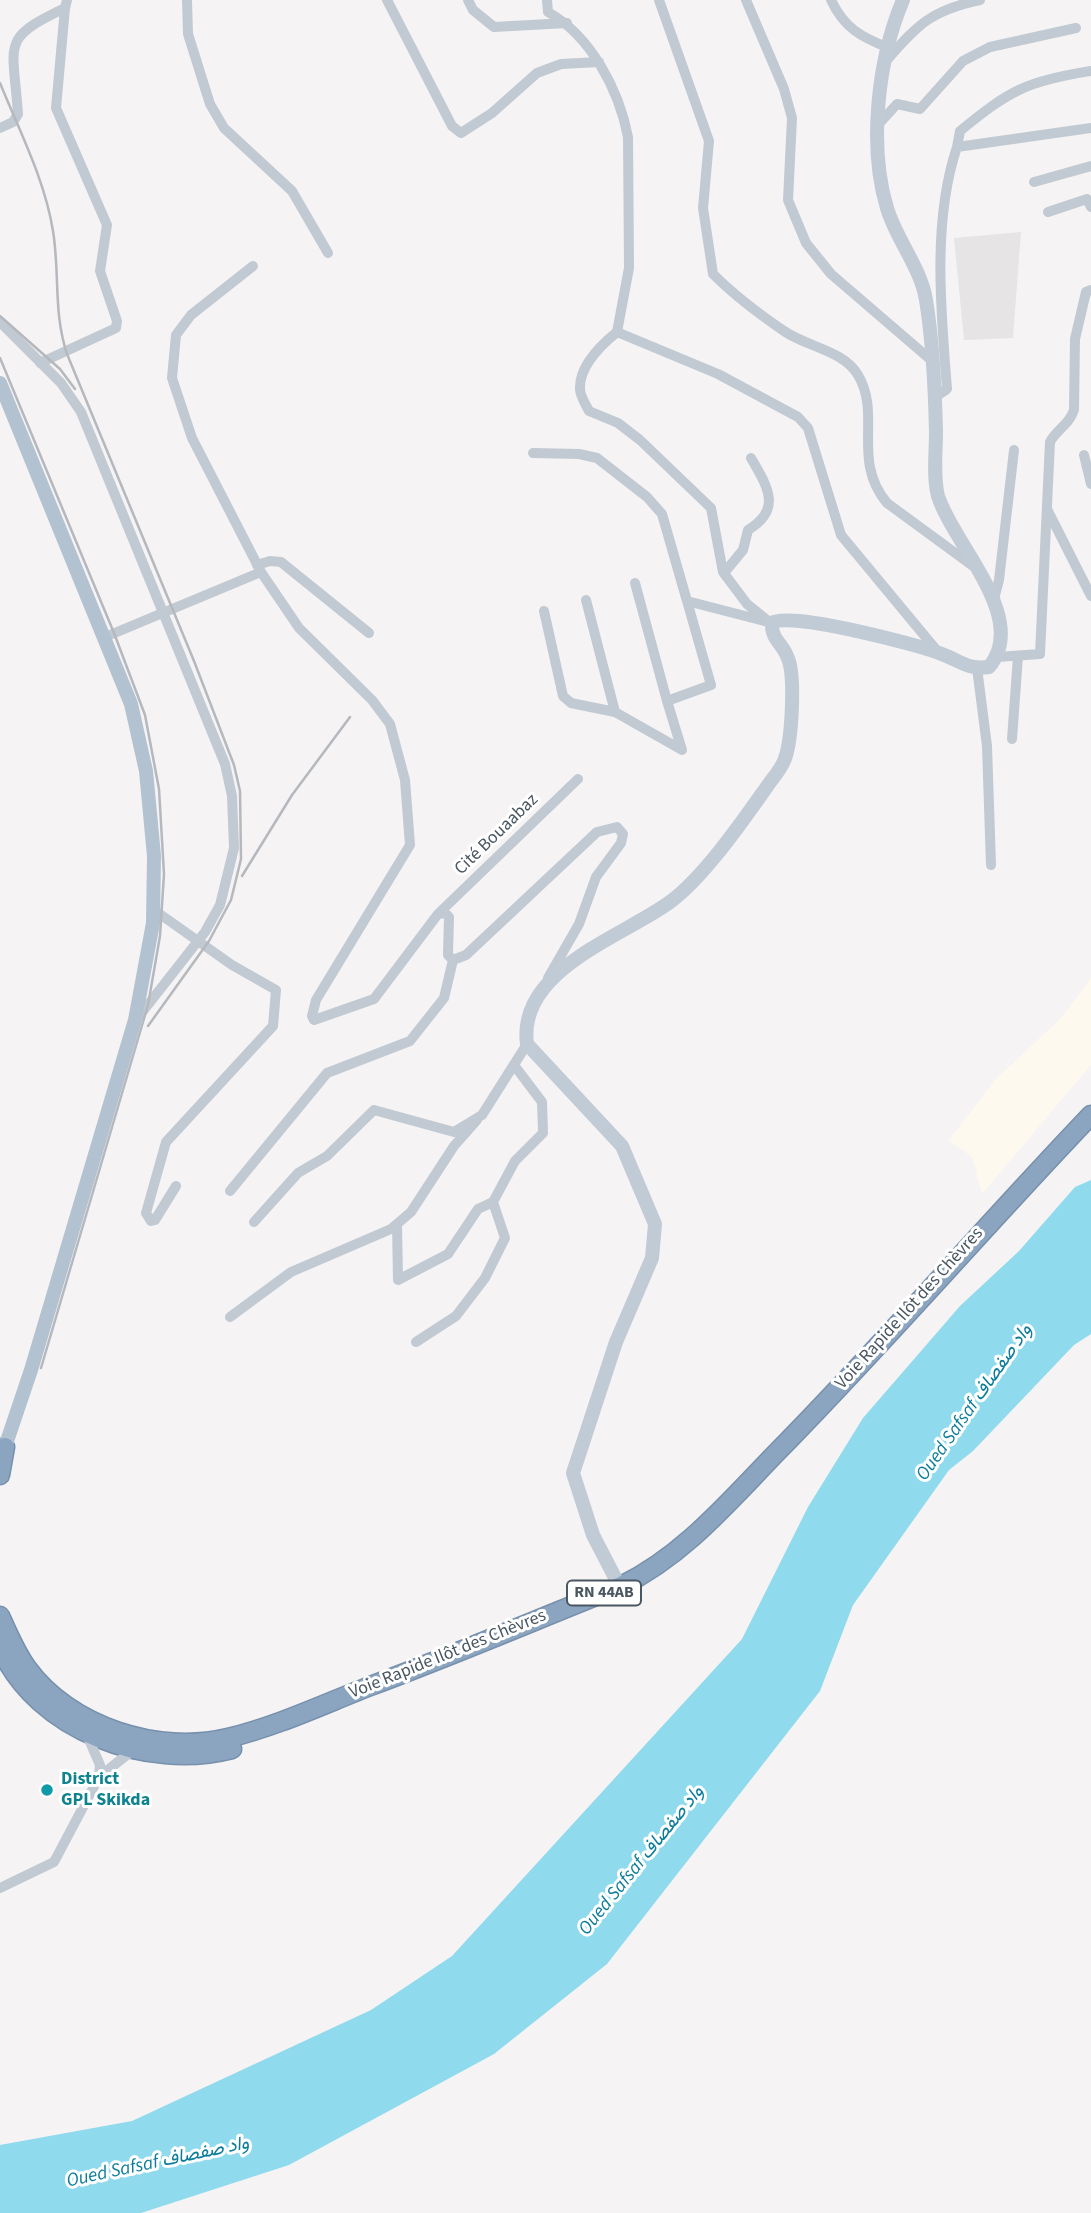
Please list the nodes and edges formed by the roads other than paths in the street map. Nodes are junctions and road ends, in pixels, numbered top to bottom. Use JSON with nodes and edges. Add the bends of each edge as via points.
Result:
{"nodes":[{"id":1,"x":187,"y":0,"type":"edge"},
{"id":2,"x":387,"y":0,"type":"edge"},
{"id":3,"x":468,"y":0,"type":"edge"},
{"id":4,"x":547,"y":0,"type":"edge"},
{"id":5,"x":659,"y":0,"type":"edge"},
{"id":6,"x":746,"y":0,"type":"edge"},
{"id":7,"x":831,"y":0,"type":"edge"},
{"id":8,"x":903,"y":0,"type":"edge"},
{"id":9,"x":980,"y":0,"type":"edge"},
{"id":10,"x":66,"y":4,"type":"edge"},
{"id":11,"x":568,"y":23,"type":"junction"},
{"id":12,"x":1076,"y":29,"type":"dead end"},
{"id":13,"x":888,"y":54,"type":"junction"},
{"id":14,"x":599,"y":62,"type":"junction"},
{"id":15,"x":1091,"y":71,"type":"edge"},
{"id":16,"x":877,"y":126,"type":"junction"},
{"id":17,"x":0,"y":128,"type":"edge"},
{"id":18,"x":1091,"y":128,"type":"edge"},
{"id":19,"x":957,"y":147,"type":"junction"},
{"id":20,"x":1091,"y":166,"type":"edge"},
{"id":21,"x":1034,"y":182,"type":"dead end"},
{"id":22,"x":1091,"y":207,"type":"edge"},
{"id":23,"x":1048,"y":212,"type":"dead end"},
{"id":24,"x":328,"y":253,"type":"dead end"},
{"id":25,"x":253,"y":266,"type":"dead end"},
{"id":26,"x":1091,"y":290,"type":"edge"},
{"id":27,"x":0,"y":322,"type":"edge"},
{"id":28,"x":617,"y":332,"type":"junction"},
{"id":29,"x":931,"y":360,"type":"junction"},
{"id":30,"x":40,"y":363,"type":"junction"},
{"id":31,"x":0,"y":383,"type":"edge"},
{"id":32,"x":935,"y":397,"type":"junction"},
{"id":33,"x":1014,"y":450,"type":"dead end"},
{"id":34,"x":533,"y":453,"type":"dead end"},
{"id":35,"x":1084,"y":455,"type":"dead end"},
{"id":36,"x":751,"y":458,"type":"dead end"},
{"id":37,"x":1091,"y":484,"type":"edge"},
{"id":38,"x":1047,"y":508,"type":"junction"},
{"id":39,"x":259,"y":568,"type":"junction"},
{"id":40,"x":980,"y":571,"type":"junction"},
{"id":41,"x":724,"y":573,"type":"junction"},
{"id":42,"x":635,"y":583,"type":"dead end"},
{"id":43,"x":1091,"y":596,"type":"edge"},
{"id":44,"x":586,"y":600,"type":"dead end"},
{"id":45,"x":687,"y":601,"type":"junction"},
{"id":46,"x":993,"y":604,"type":"junction"},
{"id":47,"x":544,"y":611,"type":"dead end"},
{"id":48,"x":162,"y":612,"type":"junction"},
{"id":49,"x":772,"y":623,"type":"junction"},
{"id":50,"x":369,"y":633,"type":"dead end"},
{"id":51,"x":105,"y":637,"type":"junction"},
{"id":52,"x":939,"y":653,"type":"junction"},
{"id":53,"x":1018,"y":656,"type":"junction"},
{"id":54,"x":998,"y":657,"type":"junction"},
{"id":55,"x":977,"y":668,"type":"junction"},
{"id":56,"x":667,"y":701,"type":"junction"},
{"id":57,"x":615,"y":712,"type":"junction"},
{"id":58,"x":1012,"y":738,"type":"dead end"},
{"id":59,"x":578,"y":779,"type":"dead end"},
{"id":60,"x":990,"y":865,"type":"dead end"},
{"id":61,"x":154,"y":910,"type":"junction"},
{"id":62,"x":438,"y":914,"type":"junction"},
{"id":63,"x":198,"y":942,"type":"junction"},
{"id":64,"x":453,"y":960,"type":"junction"},
{"id":65,"x":535,"y":1000,"type":"junction"},
{"id":66,"x":135,"y":1020,"type":"junction"},
{"id":67,"x":527,"y":1044,"type":"junction"},
{"id":68,"x":514,"y":1065,"type":"junction"},
{"id":69,"x":482,"y":1115,"type":"junction"},
{"id":70,"x":1091,"y":1115,"type":"edge"},
{"id":71,"x":1091,"y":1130,"type":"edge"},
{"id":72,"x":176,"y":1186,"type":"dead end"},
{"id":73,"x":230,"y":1191,"type":"dead end"},
{"id":74,"x":493,"y":1202,"type":"junction"},
{"id":75,"x":254,"y":1222,"type":"dead end"},
{"id":76,"x":397,"y":1224,"type":"junction"},
{"id":77,"x":230,"y":1317,"type":"dead end"},
{"id":78,"x":416,"y":1342,"type":"dead end"},
{"id":79,"x":1,"y":1450,"type":"edge"},
{"id":80,"x":0,"y":1475,"type":"edge"},
{"id":81,"x":622,"y":1590,"type":"junction"},
{"id":82,"x":0,"y":1616,"type":"edge"},
{"id":83,"x":0,"y":1647,"type":"edge"},
{"id":84,"x":85,"y":1731,"type":"junction"},
{"id":85,"x":133,"y":1750,"type":"junction"},
{"id":86,"x":99,"y":1777,"type":"junction"},
{"id":87,"x":0,"y":1888,"type":"edge"}],
"edges":[{"from":1,"to":24,"type":"street","via":[[188,34],[210,104],[224,128],[292,191]]},
{"from":2,"to":14,"type":"street","via":[[452,127],[461,133],[492,113],[537,73],[561,64]]},
{"from":3,"to":11,"type":"street","via":[[494,27]]},
{"from":4,"to":11,"type":"street","via":[[548,12]]},
{"from":5,"to":40,"type":"street","via":[[709,141],[703,208],[713,274],[787,333],[843,359],[858,375],[866,400],[868,458],[876,490]]},
{"from":6,"to":29,"type":"street","via":[[792,118],[788,200],[806,243],[831,274]]},
{"from":7,"to":13,"type":"street","via":[[846,25]]},
{"from":8,"to":13,"type":"street"},
{"from":9,"to":13,"type":"street","via":[[949,6],[919,23]]},
{"from":10,"to":17,"type":"street","via":[[24,23],[10,38],[7,55],[18,114]]},
{"from":10,"to":30,"type":"street","via":[[56,108],[107,225],[100,271],[117,321],[116,328]]},
{"from":11,"to":14,"type":"street"},
{"from":12,"to":16,"type":"street","via":[[990,47],[963,61],[920,109],[897,104]]},
{"from":13,"to":16,"type":"street"},
{"from":14,"to":28,"type":"street","via":[[628,137],[629,268]]},
{"from":15,"to":19,"type":"street","via":[[1013,90],[960,131]]},
{"from":16,"to":29,"type":"street","via":[[876,157],[887,208],[926,297]]},
{"from":18,"to":19,"type":"street"},
{"from":19,"to":32,"type":"street","via":[[950,165],[942,242],[940,304],[947,389]]},
{"from":20,"to":21,"type":"street"},
{"from":22,"to":23,"type":"street","via":[[1087,199]]},
{"from":25,"to":39,"type":"street","via":[[191,315],[176,335],[172,379],[192,438]]},
{"from":26,"to":38,"type":"street","via":[[1086,292],[1077,326],[1074,410],[1050,442]]},
{"from":27,"to":30,"type":"street"},
{"from":28,"to":41,"type":"street","via":[[601,345],[585,372],[580,390],[589,411],[640,440],[711,508]]},
{"from":28,"to":52,"type":"street","via":[[718,374],[798,417],[808,428],[841,535]]},
{"from":29,"to":32,"type":"street"},
{"from":30,"to":48,"type":"street","via":[[81,412]]},
{"from":31,"to":51,"type":"main road"},
{"from":32,"to":40,"type":"street","via":[[937,494]]},
{"from":33,"to":46,"type":"street"},
{"from":34,"to":45,"type":"street","via":[[597,458],[647,497],[662,514]]},
{"from":35,"to":37,"type":"street"},
{"from":36,"to":41,"type":"street","via":[[766,486],[769,509],[762,522],[748,530],[743,550]]},
{"from":38,"to":43,"type":"street"},
{"from":38,"to":53,"type":"street","via":[[1040,654]]},
{"from":39,"to":48,"type":"street"},
{"from":39,"to":50,"type":"street","via":[[281,562]]},
{"from":39,"to":62,"type":"street","name":"Cité Bouaabaz","via":[[299,628],[390,724],[411,827],[410,845],[316,1000],[314,1020],[374,999]]},
{"from":40,"to":46,"type":"street"},
{"from":41,"to":49,"type":"street","via":[[747,604]]},
{"from":42,"to":56,"type":"street"},
{"from":44,"to":57,"type":"street"},
{"from":45,"to":49,"type":"street"},
{"from":45,"to":56,"type":"street","via":[[711,685]]},
{"from":46,"to":54,"type":"street","via":[[1003,636]]},
{"from":47,"to":57,"type":"street","via":[[563,696],[570,703]]},
{"from":48,"to":51,"type":"street"},
{"from":48,"to":63,"type":"street","via":[[225,764],[232,796],[229,878],[220,905]]},
{"from":49,"to":52,"type":"street","via":[[784,619],[827,625]]},
{"from":49,"to":65,"type":"street","via":[[774,637],[788,656],[793,699],[784,761],[732,835],[671,902],[608,936],[557,975]]},
{"from":51,"to":61,"type":"main road","via":[[131,704],[146,771]]},
{"from":52,"to":55,"type":"street"},
{"from":53,"to":54,"type":"street"},
{"from":53,"to":58,"type":"street"},
{"from":54,"to":55,"type":"street","via":[[989,667]]},
{"from":55,"to":60,"type":"street","via":[[988,746]]},
{"from":56,"to":57,"type":"street","via":[[682,750]]},
{"from":59,"to":62,"type":"street","name":"Cité Bouaabaz"},
{"from":61,"to":63,"type":"street"},
{"from":61,"to":66,"type":"main road"},
{"from":62,"to":64,"type":"street","via":[[448,914],[448,955]]},
{"from":63,"to":66,"type":"street"},
{"from":63,"to":72,"type":"street","via":[[276,990],[276,1008],[273,1026],[166,1142],[146,1213],[150,1221]]},
{"from":64,"to":65,"type":"street","via":[[466,954],[597,832],[617,827],[621,843],[596,877],[579,924]]},
{"from":64,"to":73,"type":"street","via":[[444,998],[410,1041],[327,1073]]},
{"from":65,"to":67,"type":"street","via":[[525,1030]]},
{"from":66,"to":79,"type":"main road","via":[[32,1370]]},
{"from":67,"to":68,"type":"street"},
{"from":67,"to":81,"type":"street","via":[[622,1146],[655,1224],[652,1258],[616,1342],[573,1474],[593,1535]]},
{"from":68,"to":69,"type":"street"},
{"from":68,"to":74,"type":"street","via":[[542,1102],[543,1133],[514,1161]]},
{"from":69,"to":75,"type":"street","via":[[454,1132],[374,1110],[327,1156],[298,1173]]},
{"from":69,"to":76,"type":"street","via":[[454,1146],[411,1212]]},
{"from":70,"to":81,"type":"highway","name":"Voie Rapide Ilôt des Chèvres","number":"RN 44AB","via":[[699,1531]]},
{"from":71,"to":81,"type":"highway","name":"Voie Rapide Ilôt des Chèvres","number":"RN 44AB","via":[[802,1443],[699,1546],[662,1575]]},
{"from":74,"to":76,"type":"street","via":[[478,1209],[443,1259],[398,1280]]},
{"from":74,"to":78,"type":"street","via":[[505,1238],[485,1278],[456,1316]]},
{"from":76,"to":77,"type":"street","via":[[291,1272]]},
{"from":79,"to":80,"type":"highway"},
{"from":81,"to":82,"type":"highway","name":"Voie Rapide Ilôt des Chèvres","number":"RN 44AB","via":[[261,1727],[227,1739],[194,1742],[121,1733],[64,1704],[28,1669]]},
{"from":81,"to":85,"type":"highway","name":"Voie Rapide Ilôt des Chèvres","number":"RN 44AB","via":[[250,1744],[183,1755]]},
{"from":83,"to":84,"type":"highway","name":"Voie Rapide Ilôt des Chèvres","number":"RN 44AB","via":[[19,1679],[50,1710]]},
{"from":84,"to":85,"type":"highway","name":"Voie Rapide Ilôt des Chèvres","number":"RN 44AB"},
{"from":84,"to":86,"type":"street","via":[[100,1765]]},
{"from":85,"to":86,"type":"street"},
{"from":86,"to":87,"type":"street","via":[[54,1863]]}]}
